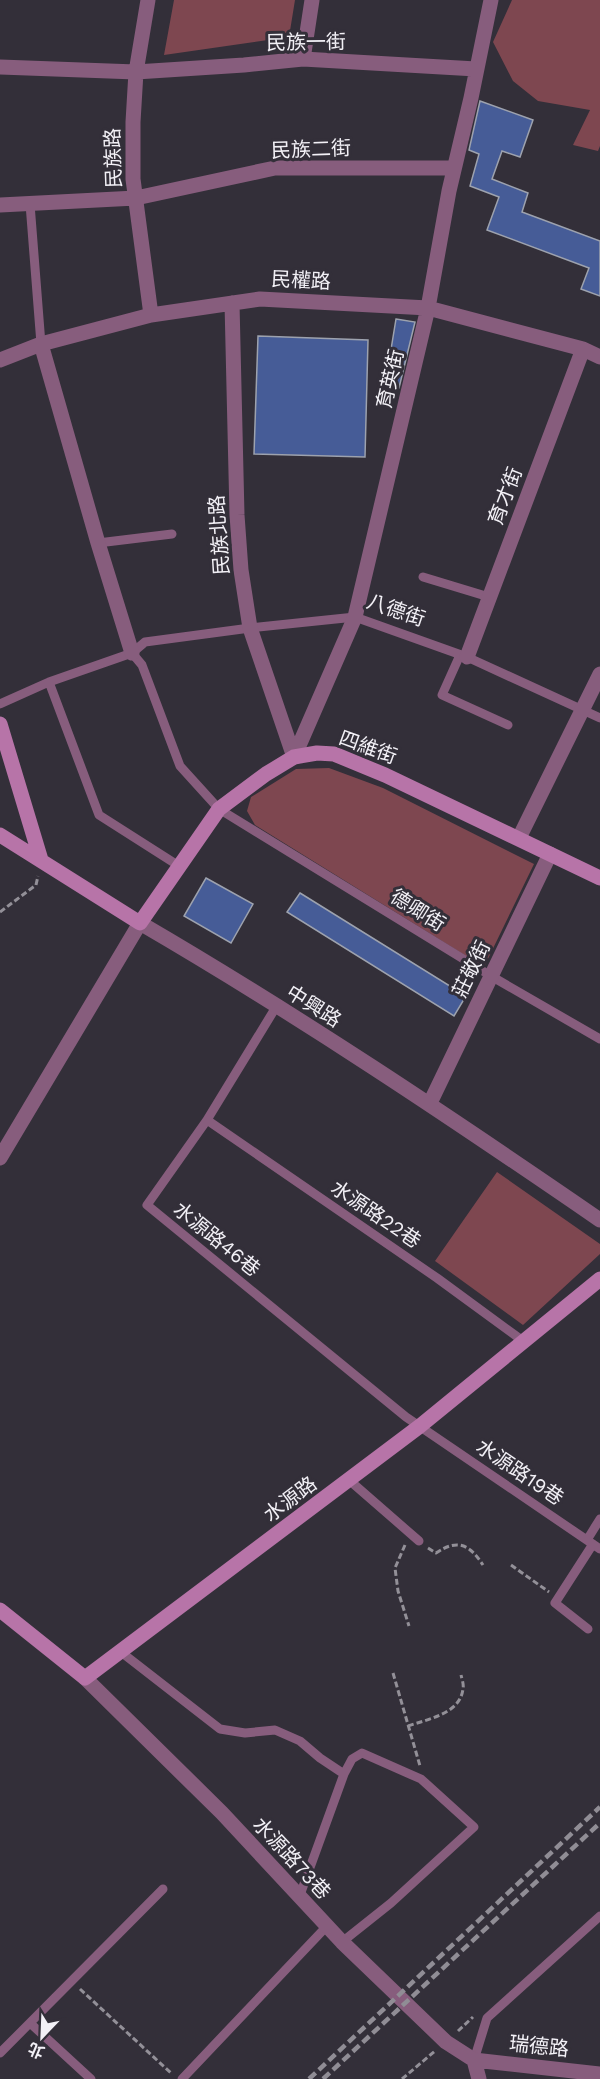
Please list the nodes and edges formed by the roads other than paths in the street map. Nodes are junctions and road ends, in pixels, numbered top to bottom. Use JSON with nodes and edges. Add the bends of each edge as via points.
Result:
{"nodes":[{"id":1,"x":148,"y":0,"type":"edge"},
{"id":2,"x":312,"y":0,"type":"edge"},
{"id":3,"x":491,"y":0,"type":"edge"},
{"id":4,"x":303,"y":59,"type":"junction"},
{"id":5,"x":0,"y":67,"type":"edge"},
{"id":6,"x":476,"y":69,"type":"junction"},
{"id":7,"x":136,"y":72,"type":"junction"},
{"id":8,"x":454,"y":168,"type":"junction"},
{"id":9,"x":136,"y":198,"type":"junction"},
{"id":10,"x":30,"y":204,"type":"junction"},
{"id":11,"x":0,"y":205,"type":"edge"},
{"id":12,"x":232,"y":303,"type":"junction"},
{"id":13,"x":428,"y":308,"type":"junction"},
{"id":14,"x":151,"y":315,"type":"junction"},
{"id":15,"x":41,"y":344,"type":"junction"},
{"id":16,"x":583,"y":349,"type":"junction"},
{"id":17,"x":600,"y":357,"type":"edge"},
{"id":18,"x":0,"y":360,"type":"edge"},
{"id":19,"x":172,"y":534,"type":"dead end"},
{"id":20,"x":98,"y":543,"type":"junction"},
{"id":21,"x":423,"y":577,"type":"dead end"},
{"id":22,"x":489,"y":597,"type":"junction"},
{"id":23,"x":355,"y":617,"type":"junction"},
{"id":24,"x":250,"y":628,"type":"junction"},
{"id":25,"x":132,"y":653,"type":"junction"},
{"id":26,"x":463,"y":656,"type":"junction"},
{"id":27,"x":600,"y":674,"type":"edge"},
{"id":28,"x":49,"y":682,"type":"junction"},
{"id":29,"x":0,"y":704,"type":"edge"},
{"id":30,"x":582,"y":710,"type":"junction"},
{"id":31,"x":600,"y":718,"type":"edge"},
{"id":32,"x":0,"y":724,"type":"edge"},
{"id":33,"x":507,"y":725,"type":"dead end"},
{"id":34,"x":294,"y":757,"type":"junction"},
{"id":35,"x":219,"y":809,"type":"junction"},
{"id":36,"x":0,"y":836,"type":"edge"},
{"id":37,"x":519,"y":838,"type":"junction"},
{"id":38,"x":550,"y":854,"type":"junction"},
{"id":39,"x":41,"y":860,"type":"junction"},
{"id":40,"x":179,"y":866,"type":"junction"},
{"id":41,"x":600,"y":878,"type":"edge"},
{"id":42,"x":140,"y":924,"type":"junction"},
{"id":43,"x":491,"y":976,"type":"junction"},
{"id":44,"x":276,"y":1007,"type":"junction"},
{"id":45,"x":600,"y":1039,"type":"edge"},
{"id":46,"x":430,"y":1103,"type":"junction"},
{"id":47,"x":207,"y":1120,"type":"junction"},
{"id":48,"x":0,"y":1158,"type":"edge"},
{"id":49,"x":600,"y":1220,"type":"edge"},
{"id":50,"x":600,"y":1279,"type":"edge"},
{"id":51,"x":524,"y":1341,"type":"junction"},
{"id":52,"x":420,"y":1426,"type":"junction"},
{"id":53,"x":349,"y":1480,"type":"junction"},
{"id":54,"x":600,"y":1519,"type":"edge"},
{"id":55,"x":420,"y":1541,"type":"road end"},
{"id":56,"x":593,"y":1544,"type":"edge"},
{"id":57,"x":0,"y":1610,"type":"edge"},
{"id":58,"x":588,"y":1629,"type":"dead end"},
{"id":59,"x":121,"y":1652,"type":"junction"},
{"id":60,"x":85,"y":1678,"type":"junction"},
{"id":61,"x":344,"y":1774,"type":"junction"},
{"id":62,"x":164,"y":1888,"type":"dead end"},
{"id":63,"x":300,"y":1895,"type":"junction"},
{"id":64,"x":600,"y":1916,"type":"edge"},
{"id":65,"x":327,"y":1926,"type":"junction"},
{"id":66,"x":342,"y":1942,"type":"junction"},
{"id":67,"x":30,"y":2023,"type":"junction"},
{"id":68,"x":0,"y":2053,"type":"edge"},
{"id":69,"x":474,"y":2060,"type":"junction"},
{"id":70,"x":600,"y":2074,"type":"edge"},
{"id":71,"x":91,"y":2079,"type":"edge"},
{"id":72,"x":182,"y":2079,"type":"edge"},
{"id":73,"x":478,"y":2079,"type":"edge"}],
"edges":[{"from":1,"to":7,"type":"street","name":"民族路"},
{"from":2,"to":4,"type":"street"},
{"from":3,"to":6,"type":"street","name":"育英街"},
{"from":4,"to":6,"type":"street","name":"民族一街"},
{"from":4,"to":7,"type":"street","name":"民族一街"},
{"from":5,"to":7,"type":"street","name":"民族一街"},
{"from":6,"to":8,"type":"street","name":"育英街"},
{"from":7,"to":9,"type":"street","name":"民族路"},
{"from":8,"to":9,"type":"street","name":"民族二街","via":[[275,168]]},
{"from":8,"to":13,"type":"street","name":"育英街"},
{"from":9,"to":10,"type":"street","name":"民族二街"},
{"from":9,"to":14,"type":"street","name":"民族路"},
{"from":10,"to":11,"type":"street","name":"民族二街"},
{"from":10,"to":15,"type":"lane"},
{"from":12,"to":13,"type":"street","name":"民權路","via":[[260,299]]},
{"from":12,"to":14,"type":"street","name":"民權路"},
{"from":12,"to":24,"type":"street","name":"民族北路","via":[[237,515]]},
{"from":13,"to":16,"type":"street","name":"民權路"},
{"from":13,"to":23,"type":"street","name":"育英街"},
{"from":14,"to":15,"type":"street","name":"民權路"},
{"from":15,"to":18,"type":"street","name":"民權路"},
{"from":15,"to":20,"type":"street"},
{"from":16,"to":17,"type":"street","name":"民權路"},
{"from":16,"to":22,"type":"street","name":"育才街"},
{"from":19,"to":20,"type":"lane"},
{"from":20,"to":25,"type":"street"},
{"from":21,"to":22,"type":"lane"},
{"from":22,"to":26,"type":"street","name":"育才街"},
{"from":23,"to":24,"type":"lane","name":"八德街"},
{"from":23,"to":26,"type":"lane","name":"八德街"},
{"from":23,"to":34,"type":"street","name":"育英街"},
{"from":24,"to":25,"type":"lane","name":"八德街","via":[[145,642]]},
{"from":24,"to":34,"type":"street","name":"民族北路"},
{"from":25,"to":28,"type":"lane","name":"八德街"},
{"from":25,"to":35,"type":"lane","name":"德卿街","via":[[142,665],[180,766]]},
{"from":26,"to":30,"type":"lane","name":"八德街"},
{"from":26,"to":33,"type":"lane","via":[[442,695]]},
{"from":27,"to":30,"type":"street"},
{"from":28,"to":29,"type":"lane","name":"八德街"},
{"from":28,"to":40,"type":"lane","via":[[99,815]]},
{"from":30,"to":31,"type":"lane","name":"八德街"},
{"from":30,"to":37,"type":"street"},
{"from":32,"to":39,"type":"street"},
{"from":34,"to":35,"type":"street","name":"四維街"},
{"from":34,"to":37,"type":"street","name":"四維街","via":[[334,754]]},
{"from":35,"to":40,"type":"street","name":"四維街"},
{"from":35,"to":43,"type":"lane","name":"德卿街"},
{"from":36,"to":39,"type":"street","name":"中興路"},
{"from":37,"to":38,"type":"street","name":"四維街"},
{"from":38,"to":41,"type":"street","name":"四維街"},
{"from":38,"to":43,"type":"street","name":"莊敬街"},
{"from":39,"to":42,"type":"street","name":"中興路"},
{"from":40,"to":42,"type":"street","name":"四維街"},
{"from":42,"to":44,"type":"street","name":"中興路"},
{"from":42,"to":48,"type":"street"},
{"from":43,"to":45,"type":"lane","name":"德卿街"},
{"from":43,"to":46,"type":"street","name":"莊敬街"},
{"from":44,"to":46,"type":"street","name":"中興路"},
{"from":44,"to":47,"type":"lane","name":"水源路46巷"},
{"from":46,"to":49,"type":"street","name":"中興路"},
{"from":47,"to":51,"type":"lane","name":"水源路22巷"},
{"from":47,"to":52,"type":"lane","name":"水源路46巷","via":[[147,1205]]},
{"from":50,"to":51,"type":"street","name":"水源路"},
{"from":51,"to":52,"type":"street","name":"水源路"},
{"from":52,"to":53,"type":"street","name":"水源路"},
{"from":52,"to":56,"type":"lane","name":"水源路19巷"},
{"from":53,"to":55,"type":"lane"},
{"from":53,"to":59,"type":"street","name":"水源路"},
{"from":54,"to":56,"type":"lane"},
{"from":56,"to":58,"type":"lane","via":[[555,1603]]},
{"from":57,"to":60,"type":"street"},
{"from":59,"to":60,"type":"street","name":"水源路"},
{"from":59,"to":61,"type":"lane","via":[[220,1729],[245,1733],[275,1730],[300,1741]]},
{"from":60,"to":63,"type":"street","name":"水源路73巷"},
{"from":61,"to":63,"type":"lane"},
{"from":61,"to":66,"type":"lane","via":[[352,1759],[362,1753],[413,1774],[474,1827]]},
{"from":62,"to":67,"type":"lane"},
{"from":63,"to":65,"type":"street","name":"水源路73巷"},
{"from":64,"to":69,"type":"lane","via":[[487,2018]]},
{"from":65,"to":66,"type":"street","name":"水源路73巷"},
{"from":65,"to":72,"type":"lane"},
{"from":66,"to":69,"type":"street","name":"水源路73巷","via":[[446,2042]]},
{"from":67,"to":68,"type":"lane"},
{"from":67,"to":71,"type":"lane"},
{"from":69,"to":70,"type":"street","name":"瑞德路"},
{"from":69,"to":73,"type":"street"}]}
